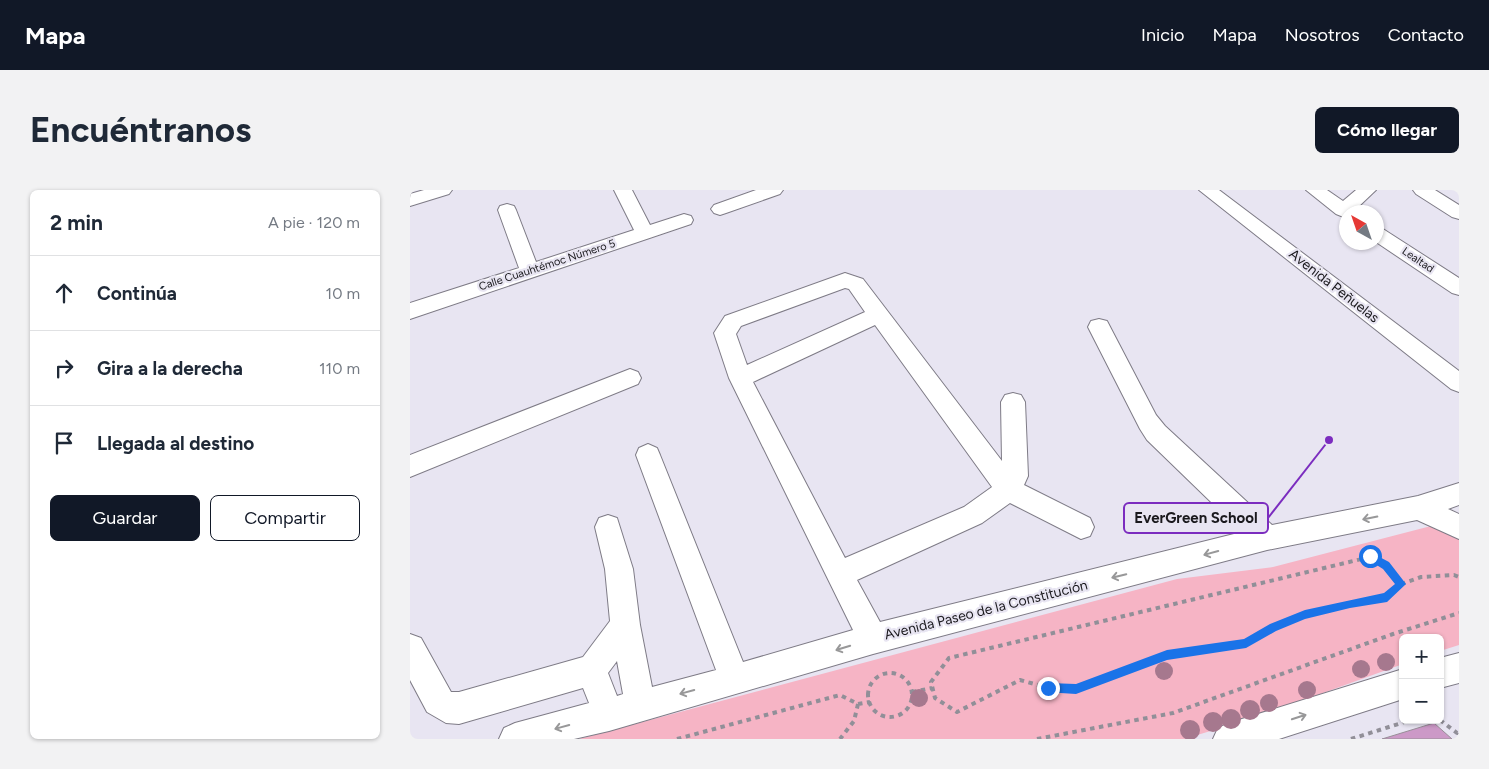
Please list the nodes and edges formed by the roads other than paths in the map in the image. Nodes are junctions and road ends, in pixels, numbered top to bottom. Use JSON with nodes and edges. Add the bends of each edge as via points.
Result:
{"nodes":[{"id":1,"x":443,"y":190,"type":"edge"},
{"id":2,"x":623,"y":190,"type":"edge"},
{"id":3,"x":774,"y":190,"type":"edge"},
{"id":4,"x":1208,"y":190,"type":"edge"},
{"id":5,"x":1315,"y":190,"type":"edge"},
{"id":6,"x":1368,"y":190,"type":"edge"},
{"id":7,"x":1422,"y":190,"type":"edge"},
{"id":8,"x":754,"y":193,"type":"edge"},
{"id":9,"x":410,"y":200,"type":"edge"},
{"id":10,"x":1352,"y":205,"type":"edge"},
{"id":11,"x":1339,"y":207,"type":"edge"},
{"id":12,"x":720,"y":209,"type":"dead end"},
{"id":13,"x":507,"y":210,"type":"dead end"},
{"id":14,"x":1459,"y":214,"type":"edge"},
{"id":15,"x":684,"y":220,"type":"dead end"},
{"id":16,"x":646,"y":233,"type":"junction"},
{"id":17,"x":1384,"y":237,"type":"edge"},
{"id":18,"x":530,"y":271,"type":"junction"},
{"id":19,"x":1459,"y":288,"type":"edge"},
{"id":20,"x":411,"y":304,"type":"edge"},
{"id":21,"x":878,"y":315,"type":"junction"},
{"id":22,"x":1099,"y":327,"type":"dead end"},
{"id":23,"x":630,"y":378,"type":"dead end"},
{"id":24,"x":740,"y":378,"type":"junction"},
{"id":25,"x":1459,"y":383,"type":"edge"},
{"id":26,"x":1013,"y":402,"type":"dead end"},
{"id":27,"x":648,"y":455,"type":"dead end"},
{"id":28,"x":410,"y":466,"type":"edge"},
{"id":29,"x":1009,"y":490,"type":"junction"},
{"id":30,"x":1459,"y":494,"type":"edge"},
{"id":31,"x":1418,"y":508,"type":"junction"},
{"id":32,"x":608,"y":527,"type":"dead end"},
{"id":33,"x":1081,"y":527,"type":"dead end"},
{"id":34,"x":1459,"y":527,"type":"edge"},
{"id":35,"x":1267,"y":538,"type":"junction"},
{"id":36,"x":839,"y":574,"type":"junction"},
{"id":37,"x":625,"y":625,"type":"junction"},
{"id":38,"x":873,"y":639,"type":"junction"},
{"id":39,"x":410,"y":649,"type":"edge"},
{"id":40,"x":1459,"y":668,"type":"edge"},
{"id":41,"x":592,"y":670,"type":"junction"},
{"id":42,"x":1444,"y":672,"type":"edge"},
{"id":43,"x":735,"y":680,"type":"junction"},
{"id":44,"x":1399,"y":685,"type":"edge"},
{"id":45,"x":640,"y":705,"type":"junction"},
{"id":46,"x":609,"y":714,"type":"junction"},
{"id":47,"x":515,"y":739,"type":"edge"},
{"id":48,"x":1229,"y":739,"type":"edge"}],
"edges":[{"from":1,"to":9,"type":"street"},
{"from":2,"to":16,"type":"street"},
{"from":3,"to":8,"type":"street"},
{"from":4,"to":25,"type":"street","name":"Avenida Peñuelas"},
{"from":5,"to":11,"type":"street"},
{"from":6,"to":10,"type":"street"},
{"from":7,"to":14,"type":"street"},
{"from":8,"to":12,"type":"street"},
{"from":13,"to":18,"type":"street"},
{"from":15,"to":16,"type":"street","name":"Calle Cuauhtémoc Número 5"},
{"from":16,"to":18,"type":"street","name":"Calle Cuauhtémoc Número 5"},
{"from":17,"to":19,"type":"street","name":"Lealtad"},
{"from":18,"to":20,"type":"street","name":"Calle Cuauhtémoc Número 5"},
{"from":21,"to":24,"type":"street"},
{"from":21,"to":24,"type":"street","via":[[856,284],[845,280],[733,321],[726,333]]},
{"from":21,"to":29,"type":"street"},
{"from":22,"to":35,"type":"street","via":[[1156,434]]},
{"from":23,"to":28,"type":"street"},
{"from":24,"to":36,"type":"street"},
{"from":26,"to":29,"type":"street","via":[[1015,476]]},
{"from":27,"to":43,"type":"street"},
{"from":29,"to":33,"type":"street"},
{"from":29,"to":36,"type":"street","via":[[973,515]]},
{"from":30,"to":31,"type":"street","name":"Avenida Paseo de la Constitución"},
{"from":31,"to":34,"type":"street"},
{"from":31,"to":35,"type":"street","name":"Avenida Paseo de la Constitución","one_way":true},
{"from":32,"to":37,"type":"street","via":[[619,569]]},
{"from":35,"to":38,"type":"street","name":"Avenida Paseo de la Constitución","one_way":true},
{"from":36,"to":38,"type":"street"},
{"from":37,"to":41,"type":"street"},
{"from":37,"to":45,"type":"street"},
{"from":38,"to":43,"type":"street","name":"Avenida Paseo de la Constitución","one_way":true},
{"from":39,"to":41,"type":"street","via":[[438,701],[446,708],[459,708]]},
{"from":40,"to":42,"type":"street"},
{"from":41,"to":46,"type":"street"},
{"from":43,"to":45,"type":"street","name":"Avenida Paseo de la Constitución","one_way":true},
{"from":48,"to":44,"type":"street","one_way":true},
{"from":45,"to":46,"type":"street","name":"Avenida Paseo de la Constitución"},
{"from":46,"to":47,"type":"street","name":"Avenida Paseo de la Constitución","one_way":true}]}
